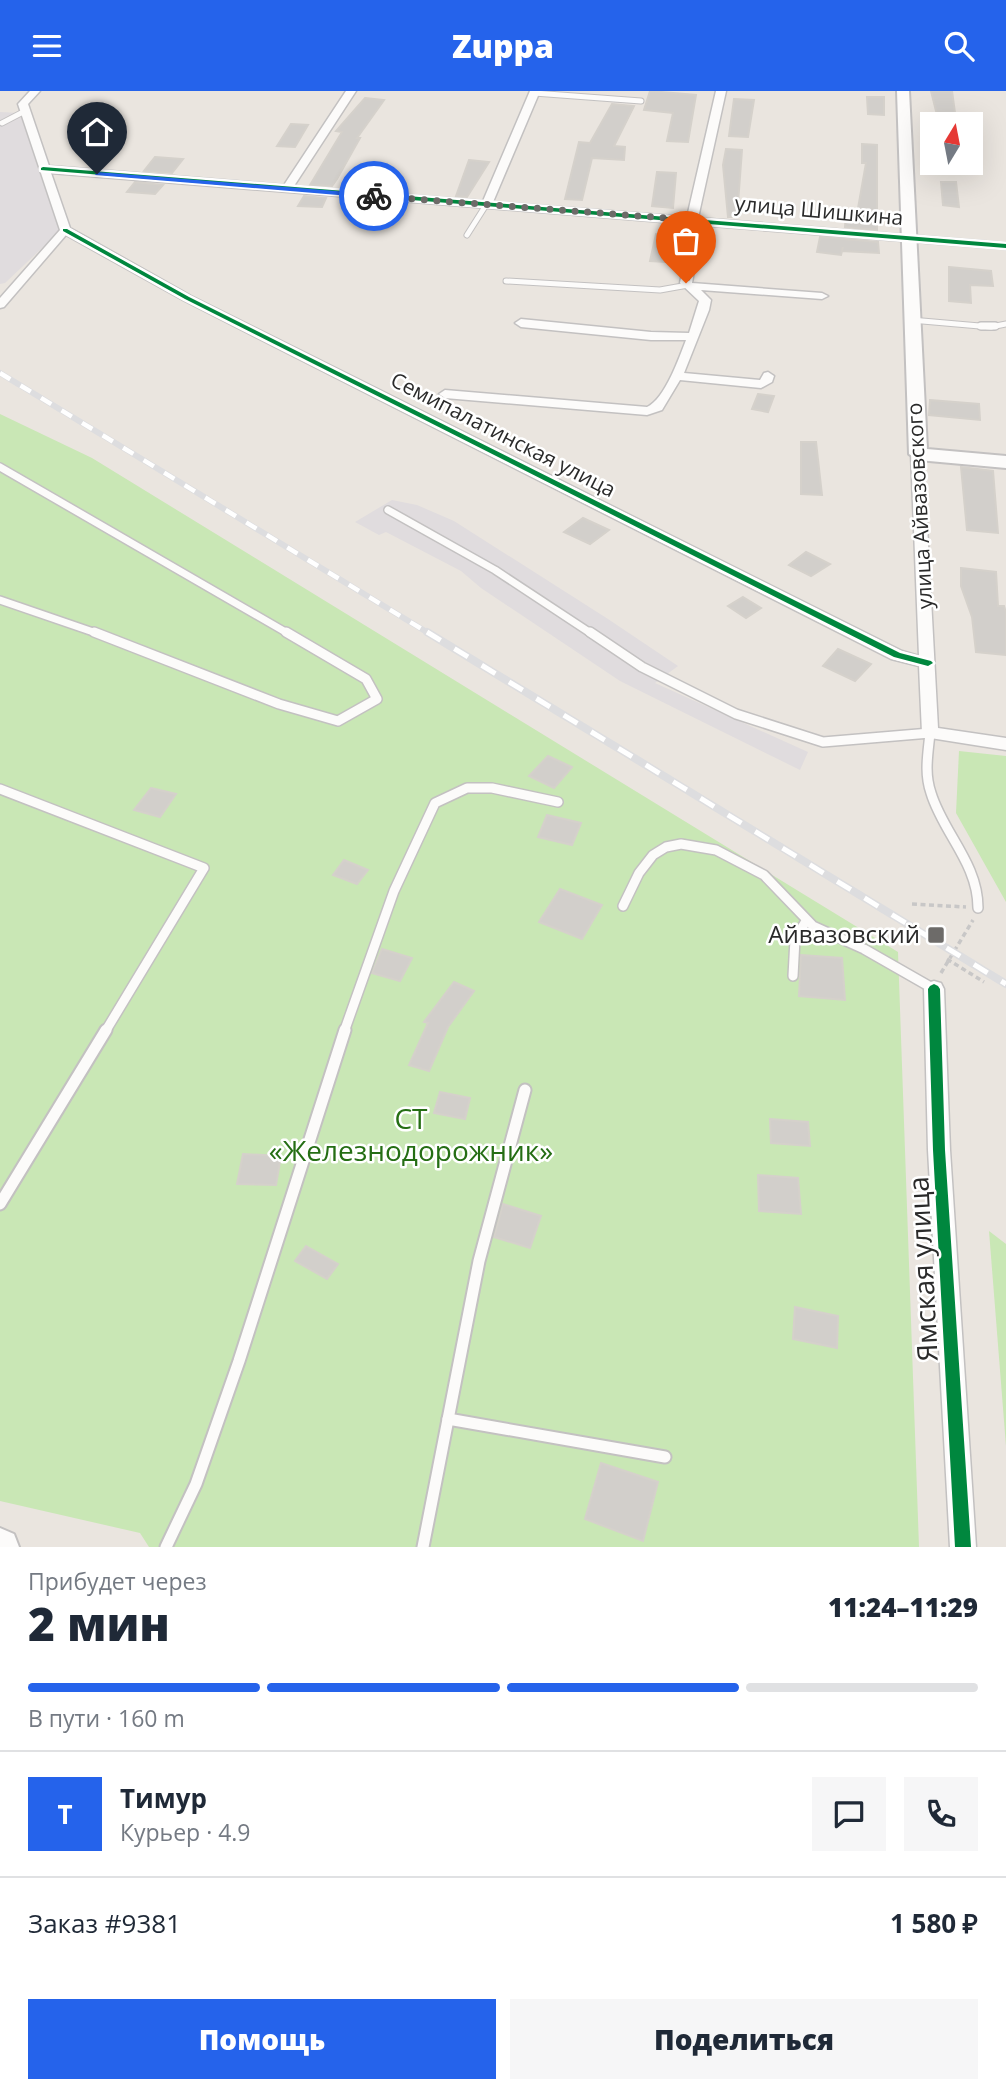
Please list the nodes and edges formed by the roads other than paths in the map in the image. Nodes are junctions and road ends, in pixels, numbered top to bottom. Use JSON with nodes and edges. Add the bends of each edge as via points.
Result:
{"nodes":[{"id":1,"x":35,"y":91,"type":"edge"},
{"id":2,"x":351,"y":91,"type":"edge"},
{"id":3,"x":721,"y":91,"type":"edge"},
{"id":4,"x":903,"y":91,"type":"edge"},
{"id":5,"x":534,"y":92,"type":"edge"},
{"id":6,"x":642,"y":101,"type":"dead end"},
{"id":7,"x":25,"y":111,"type":"junction"},
{"id":8,"x":2,"y":123,"type":"dead end"},
{"id":9,"x":43,"y":169,"type":"junction"},
{"id":10,"x":287,"y":189,"type":"junction"},
{"id":11,"x":485,"y":205,"type":"junction"},
{"id":12,"x":692,"y":220,"type":"junction"},
{"id":13,"x":65,"y":230,"type":"junction"},
{"id":14,"x":467,"y":235,"type":"dead end"},
{"id":15,"x":908,"y":238,"type":"junction"},
{"id":16,"x":1006,"y":246,"type":"edge"},
{"id":17,"x":506,"y":281,"type":"dead end"},
{"id":18,"x":690,"y":285,"type":"junction"},
{"id":19,"x":822,"y":296,"type":"dead end"},
{"id":20,"x":0,"y":305,"type":"edge"},
{"id":21,"x":911,"y":320,"type":"junction"},
{"id":22,"x":521,"y":323,"type":"dead end"},
{"id":23,"x":1006,"y":324,"type":"edge"},
{"id":24,"x":693,"y":337,"type":"junction"},
{"id":25,"x":676,"y":376,"type":"junction"},
{"id":26,"x":768,"y":376,"type":"dead end"},
{"id":27,"x":445,"y":394,"type":"dead end"},
{"id":28,"x":918,"y":454,"type":"junction"},
{"id":29,"x":1006,"y":462,"type":"edge"},
{"id":30,"x":0,"y":467,"type":"edge"},
{"id":31,"x":388,"y":510,"type":"dead end"},
{"id":32,"x":0,"y":600,"type":"edge"},
{"id":33,"x":928,"y":663,"type":"junction"},
{"id":34,"x":930,"y":733,"type":"junction"},
{"id":35,"x":1006,"y":744,"type":"edge"},
{"id":36,"x":0,"y":789,"type":"edge"},
{"id":37,"x":558,"y":802,"type":"dead end"},
{"id":38,"x":622,"y":906,"type":"dead end"},
{"id":39,"x":978,"y":908,"type":"road end"},
{"id":40,"x":806,"y":921,"type":"junction"},
{"id":41,"x":793,"y":976,"type":"dead end"},
{"id":42,"x":934,"y":989,"type":"joint"},
{"id":43,"x":525,"y":1090,"type":"dead end"},
{"id":44,"x":0,"y":1204,"type":"edge"},
{"id":45,"x":448,"y":1419,"type":"junction"},
{"id":46,"x":665,"y":1457,"type":"dead end"},
{"id":47,"x":166,"y":1547,"type":"edge"},
{"id":48,"x":423,"y":1547,"type":"edge"},
{"id":49,"x":963,"y":1547,"type":"edge"}],
"edges":[{"from":1,"to":7,"type":"street","via":[[23,104]]},
{"from":2,"to":10,"type":"street"},
{"from":3,"to":12,"type":"street"},
{"from":4,"to":15,"type":"street","name":"улица Айвазовского"},
{"from":5,"to":6,"type":"lane"},
{"from":5,"to":11,"type":"street"},
{"from":7,"to":8,"type":"lane"},
{"from":7,"to":9,"type":"street"},
{"from":9,"to":10,"type":"street","name":"улица Шишкина"},
{"from":9,"to":13,"type":"street"},
{"from":10,"to":11,"type":"street","name":"улица Шишкина"},
{"from":11,"to":12,"type":"street","name":"улица Шишкина"},
{"from":11,"to":14,"type":"lane"},
{"from":12,"to":15,"type":"street","name":"улица Шишкина"},
{"from":12,"to":18,"type":"street","via":[[696,229],[686,283]]},
{"from":13,"to":20,"type":"street"},
{"from":13,"to":33,"type":"street","name":"Семипалатинская улица","via":[[187,298],[897,655]]},
{"from":15,"to":16,"type":"street","name":"улица Шишкина"},
{"from":15,"to":21,"type":"street","name":"улица Айвазовского"},
{"from":17,"to":18,"type":"lane","via":[[660,290]]},
{"from":18,"to":19,"type":"street"},
{"from":18,"to":24,"type":"street","via":[[705,300],[705,312]]},
{"from":21,"to":23,"type":"lane","via":[[992,327]]},
{"from":21,"to":28,"type":"street","name":"улица Айвазовского"},
{"from":22,"to":24,"type":"street"},
{"from":24,"to":25,"type":"street"},
{"from":25,"to":26,"type":"street","via":[[761,384]]},
{"from":25,"to":27,"type":"street","via":[[655,409]]},
{"from":28,"to":29,"type":"street"},
{"from":28,"to":33,"type":"street","name":"улица Айвазовского"},
{"from":30,"to":32,"type":"lane","via":[[366,679],[377,699],[338,721],[279,704]]},
{"from":31,"to":34,"type":"lane","via":[[495,570],[642,667],[736,714],[823,742]]},
{"from":33,"to":34,"type":"street","name":"улица Айвазовского"},
{"from":34,"to":35,"type":"street"},
{"from":34,"to":39,"type":"lane","name":"улица Айвазовского","via":[[927,778],[948,832],[974,876]]},
{"from":36,"to":44,"type":"lane","via":[[204,868]]},
{"from":37,"to":47,"type":"lane","via":[[492,788],[467,788],[435,803],[394,891],[363,975],[239,1361],[196,1484]]},
{"from":38,"to":40,"type":"lane","via":[[654,854],[670,846],[690,845],[726,854],[774,884]]},
{"from":40,"to":41,"type":"lane","via":[[794,939]]},
{"from":40,"to":42,"type":"lane"},
{"from":42,"to":49,"type":"street","name":"Ямская улица"},
{"from":43,"to":45,"type":"lane","via":[[479,1261]]},
{"from":45,"to":46,"type":"lane"},
{"from":45,"to":48,"type":"lane"}]}
